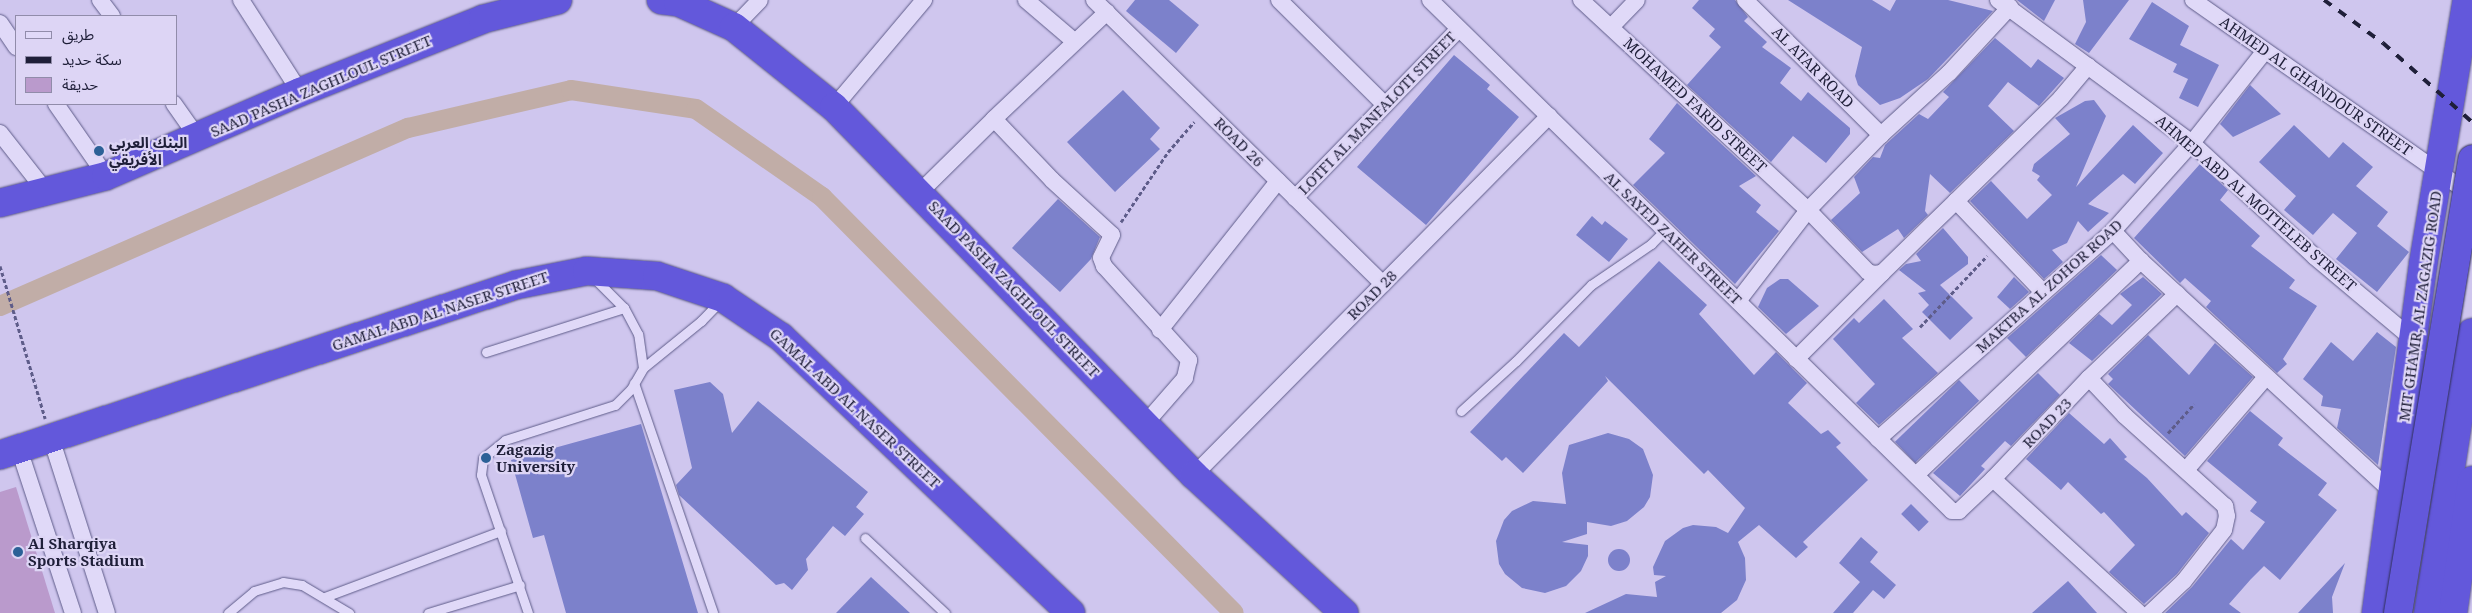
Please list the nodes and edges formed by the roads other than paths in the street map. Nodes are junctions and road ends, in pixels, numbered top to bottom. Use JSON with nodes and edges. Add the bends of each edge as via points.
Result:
{"nodes":[{"id":1,"x":100,"y":0,"type":"edge"},
{"id":2,"x":241,"y":0,"type":"edge"},
{"id":3,"x":558,"y":0,"type":"edge"},
{"id":4,"x":661,"y":0,"type":"edge"},
{"id":5,"x":760,"y":0,"type":"edge"},
{"id":6,"x":924,"y":0,"type":"edge"},
{"id":7,"x":1026,"y":0,"type":"edge"},
{"id":8,"x":1094,"y":0,"type":"edge"},
{"id":9,"x":1279,"y":0,"type":"edge"},
{"id":10,"x":1430,"y":0,"type":"edge"},
{"id":11,"x":1581,"y":0,"type":"edge"},
{"id":12,"x":1637,"y":0,"type":"edge"},
{"id":13,"x":1745,"y":0,"type":"edge"},
{"id":14,"x":2193,"y":0,"type":"edge"},
{"id":15,"x":2467,"y":0,"type":"edge"},
{"id":16,"x":2004,"y":4,"type":"edge"},
{"id":17,"x":1107,"y":12,"type":"junction"},
{"id":18,"x":111,"y":15,"type":"edge"},
{"id":19,"x":0,"y":23,"type":"edge"},
{"id":20,"x":734,"y":27,"type":"junction"},
{"id":21,"x":1611,"y":27,"type":"junction"},
{"id":22,"x":1459,"y":29,"type":"junction"},
{"id":23,"x":1074,"y":41,"type":"junction"},
{"id":24,"x":15,"y":46,"type":"edge"},
{"id":25,"x":2265,"y":51,"type":"junction"},
{"id":26,"x":2088,"y":66,"type":"junction"},
{"id":27,"x":300,"y":92,"type":"junction"},
{"id":28,"x":57,"y":105,"type":"edge"},
{"id":29,"x":175,"y":105,"type":"edge"},
{"id":30,"x":1385,"y":105,"type":"junction"},
{"id":31,"x":834,"y":107,"type":"junction"},
{"id":32,"x":1550,"y":116,"type":"junction"},
{"id":33,"x":994,"y":119,"type":"junction"},
{"id":34,"x":0,"y":133,"type":"edge"},
{"id":35,"x":1881,"y":135,"type":"junction"},
{"id":36,"x":198,"y":138,"type":"junction"},
{"id":37,"x":2192,"y":143,"type":"junction"},
{"id":38,"x":2472,"y":160,"type":"edge"},
{"id":39,"x":2439,"y":172,"type":"junction"},
{"id":40,"x":106,"y":176,"type":"junction"},
{"id":41,"x":1278,"y":181,"type":"junction"},
{"id":42,"x":920,"y":192,"type":"junction"},
{"id":43,"x":47,"y":193,"type":"junction"},
{"id":44,"x":2472,"y":195,"type":"edge"},
{"id":45,"x":1295,"y":198,"type":"junction"},
{"id":46,"x":1956,"y":201,"type":"junction"},
{"id":47,"x":0,"y":203,"type":"edge"},
{"id":48,"x":1808,"y":210,"type":"junction"},
{"id":49,"x":1665,"y":230,"type":"junction"},
{"id":50,"x":2113,"y":231,"type":"junction"},
{"id":51,"x":2141,"y":261,"type":"junction"},
{"id":52,"x":587,"y":271,"type":"junction"},
{"id":53,"x":1882,"y":273,"type":"junction"},
{"id":54,"x":1383,"y":284,"type":"junction"},
{"id":55,"x":2042,"y":291,"type":"junction"},
{"id":56,"x":2176,"y":294,"type":"junction"},
{"id":57,"x":723,"y":298,"type":"junction"},
{"id":58,"x":1738,"y":301,"type":"junction"},
{"id":59,"x":624,"y":308,"type":"junction"},
{"id":60,"x":1160,"y":330,"type":"junction"},
{"id":61,"x":2472,"y":332,"type":"edge"},
{"id":62,"x":2414,"y":340,"type":"junction"},
{"id":63,"x":486,"y":352,"type":"dead end"},
{"id":64,"x":1796,"y":359,"type":"junction"},
{"id":65,"x":643,"y":368,"type":"junction"},
{"id":66,"x":2266,"y":377,"type":"junction"},
{"id":67,"x":2090,"y":378,"type":"junction"},
{"id":68,"x":634,"y":383,"type":"junction"},
{"id":69,"x":1461,"y":412,"type":"dead end"},
{"id":70,"x":1144,"y":425,"type":"junction"},
{"id":71,"x":51,"y":438,"type":"junction"},
{"id":72,"x":1878,"y":439,"type":"junction"},
{"id":73,"x":9,"y":452,"type":"edge"},
{"id":74,"x":2186,"y":470,"type":"junction"},
{"id":75,"x":1194,"y":475,"type":"junction"},
{"id":76,"x":1916,"y":475,"type":"junction"},
{"id":77,"x":1993,"y":479,"type":"junction"},
{"id":78,"x":2472,"y":480,"type":"edge"},
{"id":79,"x":2394,"y":494,"type":"junction"},
{"id":80,"x":501,"y":531,"type":"junction"},
{"id":81,"x":865,"y":538,"type":"dead end"},
{"id":82,"x":520,"y":584,"type":"junction"},
{"id":83,"x":324,"y":598,"type":"junction"},
{"id":84,"x":1337,"y":609,"type":"edge"},
{"id":85,"x":73,"y":613,"type":"edge"},
{"id":86,"x":107,"y":613,"type":"edge"},
{"id":87,"x":228,"y":613,"type":"edge"},
{"id":88,"x":349,"y":613,"type":"edge"},
{"id":89,"x":428,"y":613,"type":"edge"},
{"id":90,"x":528,"y":613,"type":"edge"},
{"id":91,"x":712,"y":613,"type":"edge"},
{"id":92,"x":945,"y":613,"type":"edge"},
{"id":93,"x":1071,"y":613,"type":"edge"},
{"id":94,"x":2139,"y":613,"type":"edge"},
{"id":95,"x":2150,"y":613,"type":"edge"},
{"id":96,"x":2376,"y":613,"type":"edge"},
{"id":97,"x":2398,"y":613,"type":"edge"},
{"id":98,"x":2428,"y":613,"type":"edge"},
{"id":99,"x":2452,"y":613,"type":"edge"}],
"edges":[{"from":1,"to":18,"type":"street"},
{"from":2,"to":27,"type":"street"},
{"from":3,"to":27,"type":"highway","name":"SAAD PASHA ZAGHLOUL STREET","via":[[483,19]]},
{"from":4,"to":20,"type":"highway","name":"SAAD PASHA ZAGHLOUL STREET","via":[[678,2]]},
{"from":5,"to":20,"type":"street"},
{"from":6,"to":31,"type":"street"},
{"from":7,"to":23,"type":"street"},
{"from":8,"to":17,"type":"street","name":"ROAD 26"},
{"from":9,"to":30,"type":"street"},
{"from":10,"to":22,"type":"street","name":"AL SAYED ZAHER STREET"},
{"from":11,"to":21,"type":"street","name":"MOHAMED FARID STREET"},
{"from":12,"to":21,"type":"street"},
{"from":13,"to":35,"type":"street","name":"AL ATAR ROAD"},
{"from":14,"to":25,"type":"street","name":"AHMED AL GHANDOUR STREET"},
{"from":15,"to":39,"type":"highway","name":"MIT GHAMR, AL ZAGAZIG ROAD"},
{"from":16,"to":26,"type":"street","name":"AHMED ABD AL MOTTELEB STREET"},
{"from":16,"to":35,"type":"street","via":[[1949,73]]},
{"from":17,"to":23,"type":"street"},
{"from":17,"to":41,"type":"street","name":"ROAD 26"},
{"from":19,"to":24,"type":"street"},
{"from":20,"to":31,"type":"highway","name":"SAAD PASHA ZAGHLOUL STREET"},
{"from":21,"to":48,"type":"street","name":"MOHAMED FARID STREET"},
{"from":22,"to":30,"type":"street","name":"LOTFI AL MANFALOTI STREET"},
{"from":22,"to":32,"type":"street","name":"AL SAYED ZAHER STREET"},
{"from":23,"to":33,"type":"street"},
{"from":25,"to":37,"type":"street","name":"MAKTBA AL ZOHOR ROAD"},
{"from":25,"to":39,"type":"street","name":"AHMED AL GHANDOUR STREET"},
{"from":26,"to":37,"type":"street","name":"AHMED ABD AL MOTTELEB STREET"},
{"from":26,"to":46,"type":"street","via":[[2061,98]]},
{"from":27,"to":36,"type":"highway","name":"SAAD PASHA ZAGHLOUL STREET"},
{"from":28,"to":40,"type":"street"},
{"from":29,"to":36,"type":"street"},
{"from":30,"to":45,"type":"street","name":"LOTFI AL MANFALOTI STREET"},
{"from":31,"to":42,"type":"highway","name":"SAAD PASHA ZAGHLOUL STREET"},
{"from":32,"to":49,"type":"street","name":"AL SAYED ZAHER STREET"},
{"from":32,"to":54,"type":"street","name":"ROAD 28"},
{"from":33,"to":42,"type":"street"},
{"from":33,"to":60,"type":"street","via":[[1052,180],[1112,235],[1101,258],[1104,266]]},
{"from":34,"to":43,"type":"street"},
{"from":35,"to":48,"type":"street"},
{"from":36,"to":40,"type":"highway","name":"SAAD PASHA ZAGHLOUL STREET"},
{"from":37,"to":50,"type":"street","name":"MAKTBA AL ZOHOR ROAD"},
{"from":37,"to":62,"type":"street","name":"AHMED ABD AL MOTTELEB STREET","via":[[2316,257]]},
{"from":38,"to":97,"type":"highway","name":"MIT GHAMR, AL ZAGAZIG ROAD","bridge":true},
{"from":39,"to":44,"type":"street","name":"AHMED AL GHANDOUR STREET"},
{"from":39,"to":62,"type":"highway","name":"MIT GHAMR, AL ZAGAZIG ROAD"},
{"from":40,"to":43,"type":"highway","name":"SAAD PASHA ZAGHLOUL STREET"},
{"from":41,"to":45,"type":"street","name":"ROAD 26"},
{"from":41,"to":60,"type":"street"},
{"from":42,"to":70,"type":"highway","name":"SAAD PASHA ZAGHLOUL STREET"},
{"from":43,"to":47,"type":"highway","name":"SAAD PASHA ZAGHLOUL STREET"},
{"from":45,"to":54,"type":"street","name":"ROAD 26"},
{"from":46,"to":53,"type":"street"},
{"from":46,"to":55,"type":"street"},
{"from":48,"to":53,"type":"street","name":"MOHAMED FARID STREET","via":[[1868,272]]},
{"from":48,"to":58,"type":"street"},
{"from":49,"to":58,"type":"street","name":"AL SAYED ZAHER STREET"},
{"from":49,"to":69,"type":"lane","via":[[1652,244],[1591,285]]},
{"from":50,"to":51,"type":"street"},
{"from":50,"to":55,"type":"street","name":"MAKTBA AL ZOHOR ROAD"},
{"from":51,"to":56,"type":"street"},
{"from":51,"to":76,"type":"street"},
{"from":52,"to":57,"type":"highway","name":"GAMAL ABD AL NASER STREET","via":[[656,276]]},
{"from":52,"to":59,"type":"lane"},
{"from":52,"to":71,"type":"highway","name":"GAMAL ABD AL NASER STREET","via":[[516,285]]},
{"from":53,"to":64,"type":"street"},
{"from":54,"to":75,"type":"street","name":"ROAD 28"},
{"from":55,"to":72,"type":"street","name":"MAKTBA AL ZOHOR ROAD"},
{"from":56,"to":66,"type":"street"},
{"from":56,"to":67,"type":"street","name":"ROAD 23"},
{"from":57,"to":65,"type":"lane","via":[[701,321]]},
{"from":57,"to":93,"type":"highway","name":"GAMAL ABD AL NASER STREET","via":[[760,321],[814,367]]},
{"from":58,"to":64,"type":"street","name":"AL SAYED ZAHER STREET"},
{"from":59,"to":63,"type":"lane"},
{"from":59,"to":65,"type":"lane","via":[[638,334]]},
{"from":60,"to":70,"type":"street","via":[[1186,356],[1189,368],[1185,378]]},
{"from":61,"to":98,"type":"highway"},
{"from":62,"to":79,"type":"highway","name":"MIT GHAMR, AL ZAGAZIG ROAD"},
{"from":64,"to":72,"type":"street","name":"AL SAYED ZAHER STREET"},
{"from":65,"to":68,"type":"lane"},
{"from":66,"to":74,"type":"street"},
{"from":66,"to":79,"type":"street"},
{"from":67,"to":74,"type":"street","via":[[2124,416]]},
{"from":67,"to":77,"type":"street","name":"ROAD 23"},
{"from":68,"to":80,"type":"lane","via":[[624,399],[615,405],[506,440],[483,458],[481,475]]},
{"from":68,"to":91,"type":"lane"},
{"from":70,"to":75,"type":"highway","name":"SAAD PASHA ZAGHLOUL STREET"},
{"from":71,"to":73,"type":"highway","name":"GAMAL ABD AL NASER STREET"},
{"from":71,"to":86,"type":"street"},
{"from":72,"to":76,"type":"street","name":"AL SAYED ZAHER STREET"},
{"from":73,"to":85,"type":"street"},
{"from":74,"to":95,"type":"street","via":[[2225,506],[2224,530],[2184,581]]},
{"from":75,"to":84,"type":"highway","name":"SAAD PASHA ZAGHLOUL STREET"},
{"from":76,"to":77,"type":"street","name":"ROAD 23","via":[[1957,512]]},
{"from":77,"to":94,"type":"street"},
{"from":78,"to":99,"type":"highway"},
{"from":79,"to":96,"type":"highway","name":"MIT GHAMR, AL ZAGAZIG ROAD"},
{"from":80,"to":82,"type":"lane"},
{"from":80,"to":83,"type":"lane"},
{"from":81,"to":92,"type":"lane"},
{"from":82,"to":89,"type":"lane"},
{"from":82,"to":90,"type":"lane"},
{"from":83,"to":87,"type":"lane","via":[[302,585],[283,582],[254,591]]},
{"from":83,"to":88,"type":"lane"}]}
